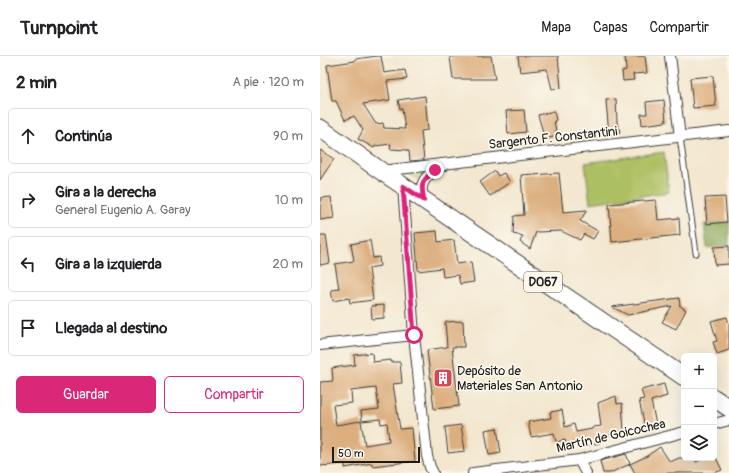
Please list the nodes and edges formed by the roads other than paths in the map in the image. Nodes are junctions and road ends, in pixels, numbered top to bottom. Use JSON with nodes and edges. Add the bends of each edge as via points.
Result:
{"nodes":[{"id":1,"x":670,"y":56,"type":"edge"},
{"id":2,"x":320,"y":128,"type":"edge"},
{"id":3,"x":729,"y":131,"type":"edge"},
{"id":4,"x":680,"y":137,"type":"junction"},
{"id":5,"x":445,"y":163,"type":"junction"},
{"id":6,"x":381,"y":171,"type":"junction"},
{"id":7,"x":403,"y":186,"type":"junction"},
{"id":8,"x":424,"y":200,"type":"junction"},
{"id":9,"x":696,"y":253,"type":"dead end"},
{"id":10,"x":414,"y":335,"type":"junction"},
{"id":11,"x":320,"y":345,"type":"edge"},
{"id":12,"x":681,"y":376,"type":"edge"},
{"id":13,"x":717,"y":400,"type":"edge"},
{"id":14,"x":729,"y":408,"type":"edge"},
{"id":15,"x":729,"y":420,"type":"edge"},
{"id":16,"x":717,"y":423,"type":"edge"},
{"id":17,"x":681,"y":433,"type":"edge"},
{"id":18,"x":579,"y":460,"type":"junction"},
{"id":19,"x":433,"y":473,"type":"edge"},
{"id":20,"x":473,"y":473,"type":"edge"},
{"id":21,"x":586,"y":473,"type":"edge"}],
"edges":[{"from":1,"to":4,"type":"street"},
{"from":2,"to":6,"type":"main road","number":"D067"},
{"from":3,"to":4,"type":"street","name":"Sargento F. Constantini"},
{"from":4,"to":5,"type":"street","name":"Sargento F. Constantini"},
{"from":4,"to":9,"type":"lane"},
{"from":5,"to":6,"type":"street","name":"Sargento F. Constantini"},
{"from":5,"to":8,"type":"street","via":[[422,184]]},
{"from":6,"to":7,"type":"main road","number":"D067"},
{"from":7,"to":8,"type":"main road","number":"D067"},
{"from":7,"to":10,"type":"street"},
{"from":8,"to":12,"type":"main road","number":"D067"},
{"from":10,"to":11,"type":"street"},
{"from":10,"to":19,"type":"street","via":[[427,456]]},
{"from":13,"to":14,"type":"main road"},
{"from":15,"to":16,"type":"street"},
{"from":17,"to":18,"type":"street","name":"Martín de Goicochea"},
{"from":18,"to":20,"type":"street","name":"Martín de Goicochea"},
{"from":18,"to":21,"type":"street"}]}
